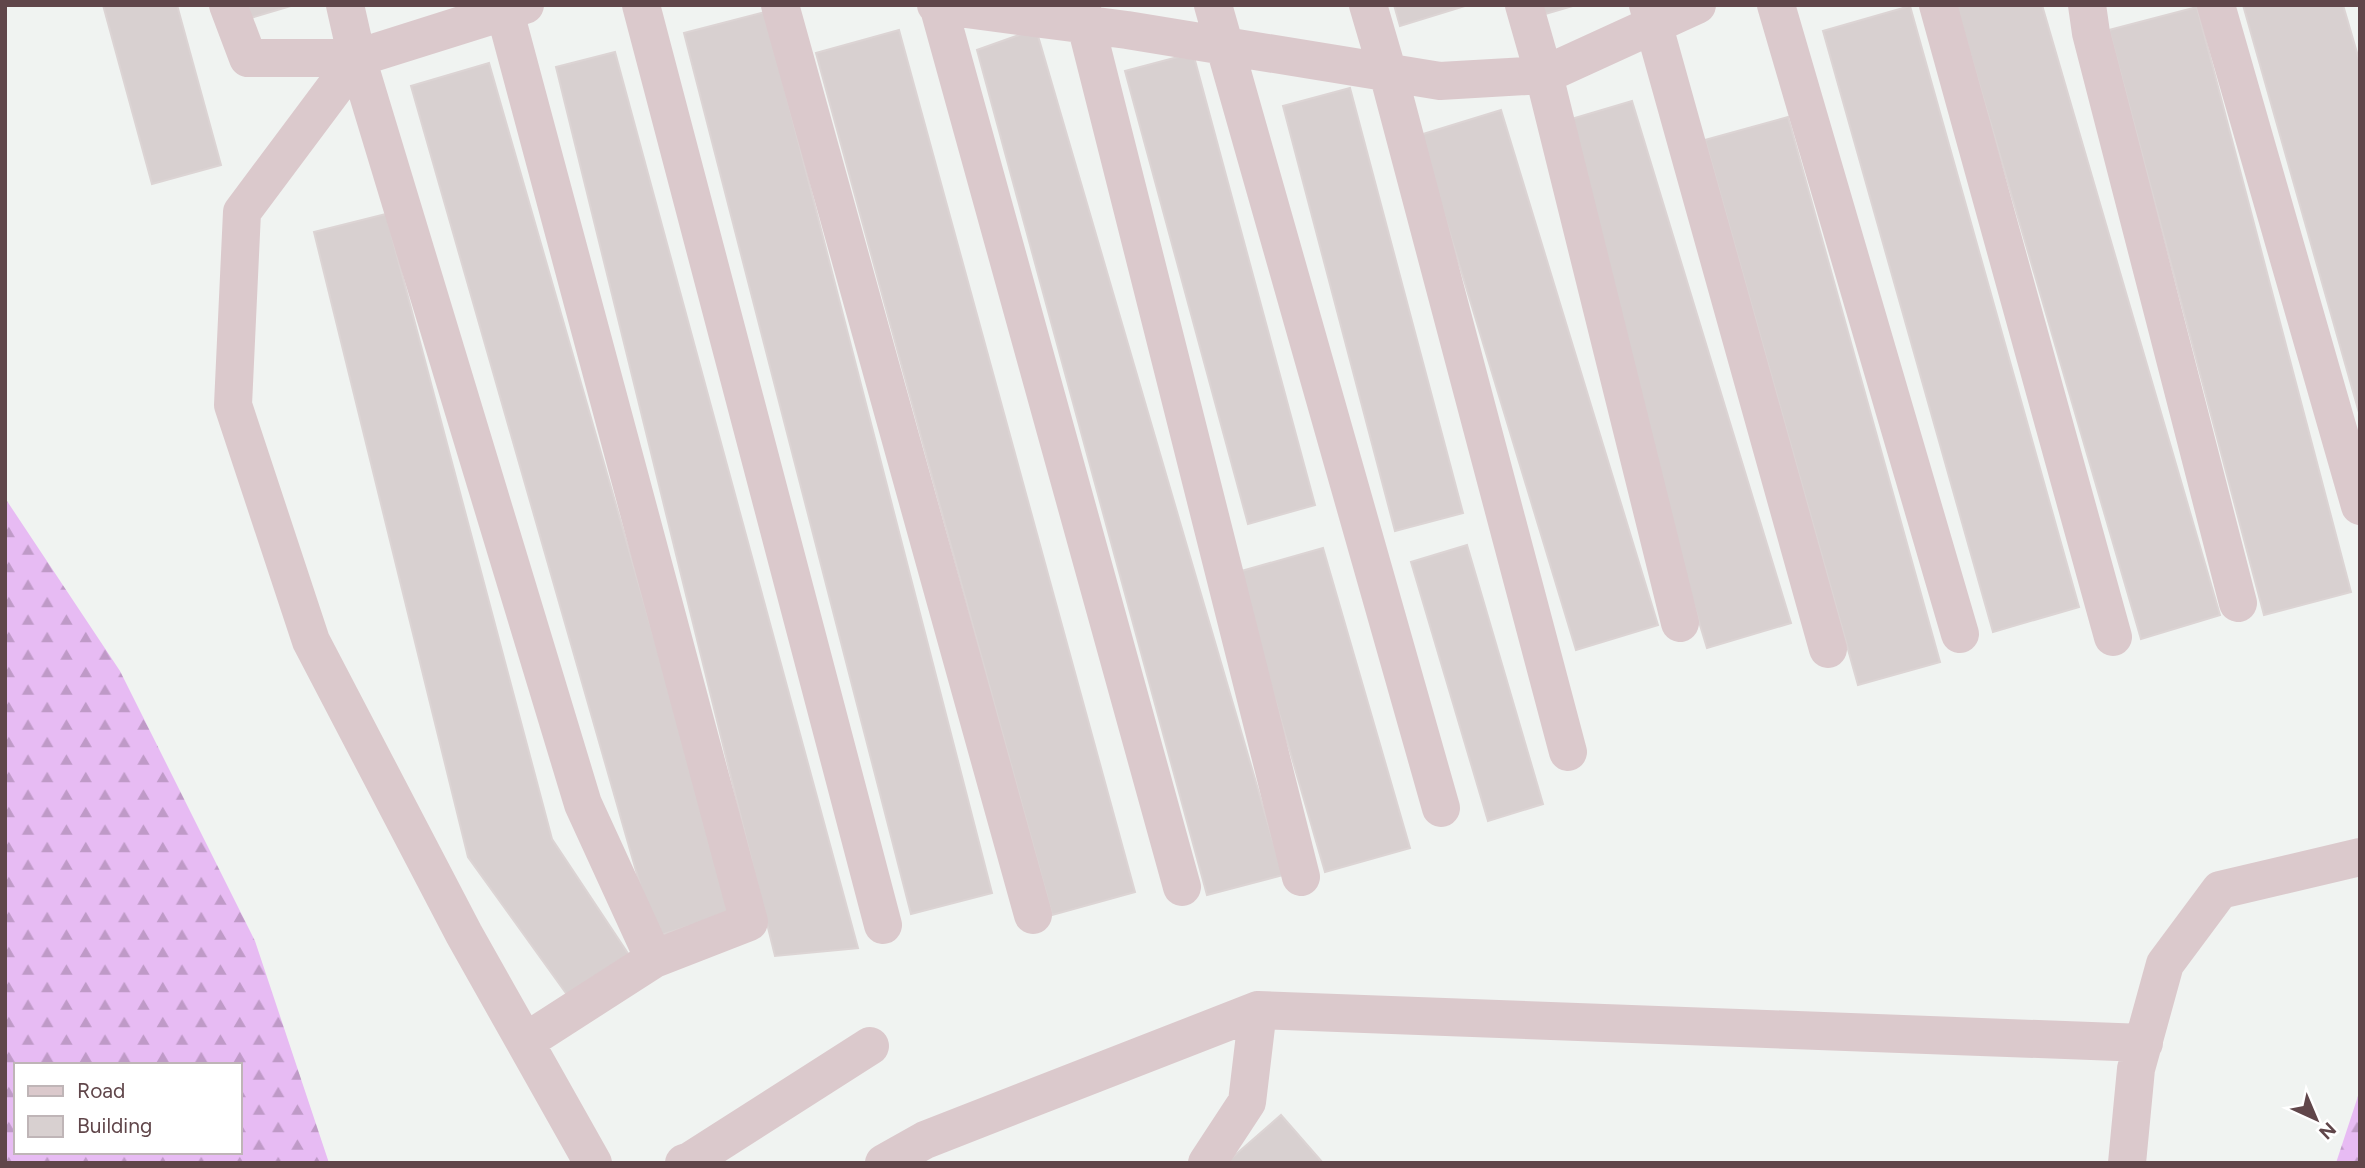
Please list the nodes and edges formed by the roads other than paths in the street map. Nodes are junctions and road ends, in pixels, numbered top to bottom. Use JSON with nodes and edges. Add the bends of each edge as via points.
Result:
{"nodes":[{"id":1,"x":228,"y":5,"type":"edge"},
{"id":2,"x":345,"y":5,"type":"edge"},
{"id":3,"x":641,"y":5,"type":"edge"},
{"id":4,"x":780,"y":5,"type":"edge"},
{"id":5,"x":937,"y":5,"type":"edge"},
{"id":6,"x":1213,"y":5,"type":"edge"},
{"id":7,"x":1368,"y":5,"type":"edge"},
{"id":8,"x":1524,"y":5,"type":"edge"},
{"id":9,"x":1697,"y":5,"type":"edge"},
{"id":10,"x":1776,"y":5,"type":"edge"},
{"id":11,"x":1938,"y":5,"type":"edge"},
{"id":12,"x":2087,"y":5,"type":"edge"},
{"id":13,"x":2216,"y":5,"type":"edge"},
{"id":14,"x":511,"y":7,"type":"edge"},
{"id":15,"x":1084,"y":15,"type":"edge"},
{"id":16,"x":1651,"y":15,"type":"edge"},
{"id":17,"x":1224,"y":46,"type":"junction"},
{"id":18,"x":357,"y":58,"type":"junction"},
{"id":19,"x":1388,"y":73,"type":"junction"},
{"id":20,"x":1545,"y":75,"type":"junction"},
{"id":21,"x":2360,"y":506,"type":"edge"},
{"id":22,"x":2238,"y":603,"type":"dead end"},
{"id":23,"x":1680,"y":623,"type":"dead end"},
{"id":24,"x":1960,"y":634,"type":"dead end"},
{"id":25,"x":2113,"y":637,"type":"dead end"},
{"id":26,"x":1828,"y":649,"type":"dead end"},
{"id":27,"x":1568,"y":752,"type":"dead end"},
{"id":28,"x":1441,"y":808,"type":"dead end"},
{"id":29,"x":2360,"y":857,"type":"edge"},
{"id":30,"x":1301,"y":877,"type":"dead end"},
{"id":31,"x":1182,"y":887,"type":"dead end"},
{"id":32,"x":1033,"y":915,"type":"dead end"},
{"id":33,"x":883,"y":925,"type":"dead end"},
{"id":34,"x":654,"y":959,"type":"junction"},
{"id":35,"x":1258,"y":1010,"type":"junction"},
{"id":36,"x":525,"y":1042,"type":"junction"},
{"id":37,"x":2144,"y":1043,"type":"junction"},
{"id":38,"x":870,"y":1045,"type":"dead end"},
{"id":39,"x":934,"y":1151,"type":"edge"},
{"id":40,"x":593,"y":1163,"type":"edge"},
{"id":41,"x":684,"y":1163,"type":"edge"},
{"id":42,"x":884,"y":1163,"type":"edge"},
{"id":43,"x":1207,"y":1163,"type":"edge"},
{"id":44,"x":2127,"y":1163,"type":"edge"}],
"edges":[{"from":1,"to":18,"type":"street","via":[[248,58]]},
{"from":2,"to":18,"type":"street"},
{"from":3,"to":33,"type":"street"},
{"from":4,"to":32,"type":"street"},
{"from":5,"to":15,"type":"street"},
{"from":5,"to":31,"type":"street"},
{"from":6,"to":17,"type":"street"},
{"from":7,"to":19,"type":"street"},
{"from":8,"to":20,"type":"street"},
{"from":9,"to":16,"type":"street"},
{"from":10,"to":24,"type":"street"},
{"from":11,"to":25,"type":"street"},
{"from":12,"to":22,"type":"street"},
{"from":13,"to":21,"type":"street"},
{"from":14,"to":18,"type":"street"},
{"from":14,"to":34,"type":"street","via":[[749,922]]},
{"from":15,"to":17,"type":"street"},
{"from":15,"to":30,"type":"street"},
{"from":16,"to":20,"type":"street"},
{"from":16,"to":26,"type":"street"},
{"from":17,"to":19,"type":"street"},
{"from":17,"to":28,"type":"street"},
{"from":18,"to":34,"type":"street","via":[[583,804]]},
{"from":18,"to":36,"type":"street","via":[[242,212],[233,405],[312,641]]},
{"from":19,"to":20,"type":"street","via":[[1440,81]]},
{"from":19,"to":27,"type":"street"},
{"from":20,"to":23,"type":"street"},
{"from":29,"to":37,"type":"street","via":[[2220,890],[2165,964]]},
{"from":34,"to":36,"type":"street"},
{"from":35,"to":37,"type":"street"},
{"from":35,"to":39,"type":"street"},
{"from":35,"to":43,"type":"street","via":[[1247,1102]]},
{"from":36,"to":40,"type":"street"},
{"from":37,"to":44,"type":"street","via":[[2136,1069]]},
{"from":38,"to":41,"type":"street"},
{"from":39,"to":42,"type":"street"}]}
